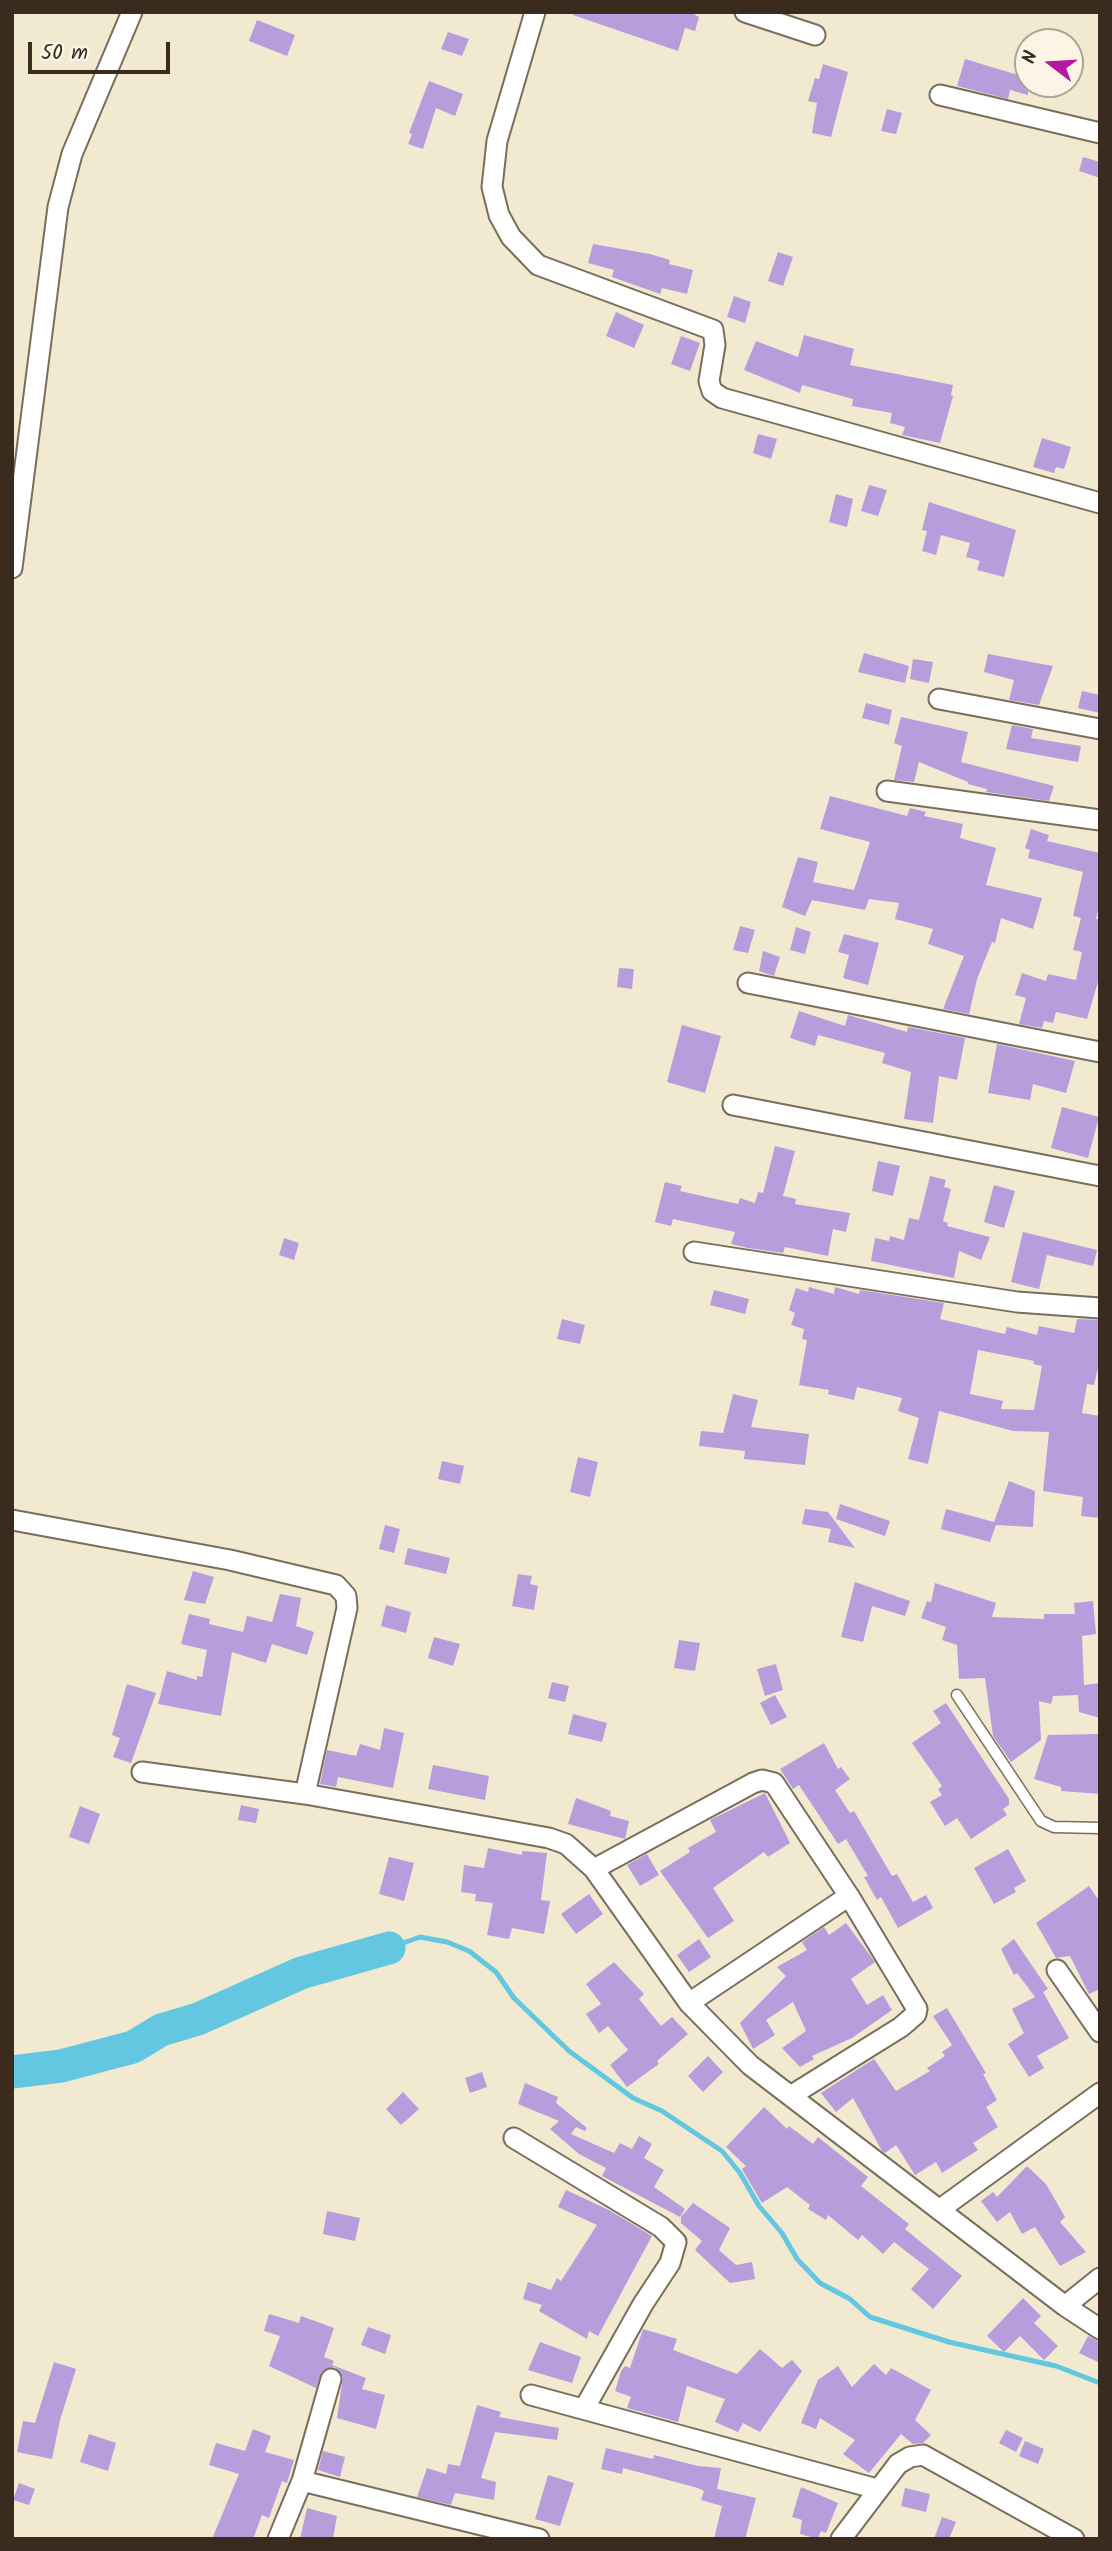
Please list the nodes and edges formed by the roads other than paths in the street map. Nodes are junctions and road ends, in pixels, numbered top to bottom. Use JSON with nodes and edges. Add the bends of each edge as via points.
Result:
{"nodes":[{"id":1,"x":132,"y":12,"type":"edge"},
{"id":2,"x":536,"y":12,"type":"edge"},
{"id":3,"x":745,"y":12,"type":"edge"},
{"id":4,"x":815,"y":35,"type":"dead end"},
{"id":5,"x":940,"y":95,"type":"dead end"},
{"id":6,"x":1100,"y":133,"type":"edge"},
{"id":7,"x":1100,"y":503,"type":"edge"},
{"id":8,"x":12,"y":568,"type":"edge"},
{"id":9,"x":939,"y":699,"type":"dead end"},
{"id":10,"x":1100,"y":729,"type":"edge"},
{"id":11,"x":887,"y":790,"type":"dead end"},
{"id":12,"x":1100,"y":820,"type":"edge"},
{"id":13,"x":748,"y":983,"type":"dead end"},
{"id":14,"x":1100,"y":1052,"type":"edge"},
{"id":15,"x":733,"y":1105,"type":"dead end"},
{"id":16,"x":1100,"y":1176,"type":"edge"},
{"id":17,"x":694,"y":1252,"type":"dead end"},
{"id":18,"x":1100,"y":1308,"type":"edge"},
{"id":19,"x":12,"y":1520,"type":"edge"},
{"id":20,"x":957,"y":1695,"type":"dead end"},
{"id":21,"x":142,"y":1772,"type":"dead end"},
{"id":22,"x":305,"y":1794,"type":"junction"},
{"id":23,"x":1100,"y":1828,"type":"edge"},
{"id":24,"x":594,"y":1869,"type":"junction"},
{"id":25,"x":849,"y":1896,"type":"junction"},
{"id":26,"x":1057,"y":1970,"type":"dead end"},
{"id":27,"x":689,"y":2003,"type":"junction"},
{"id":28,"x":1100,"y":2032,"type":"edge"},
{"id":29,"x":1100,"y":2092,"type":"edge"},
{"id":30,"x":792,"y":2095,"type":"junction"},
{"id":31,"x":514,"y":2138,"type":"dead end"},
{"id":32,"x":939,"y":2210,"type":"junction"},
{"id":33,"x":1100,"y":2278,"type":"edge"},
{"id":34,"x":1065,"y":2306,"type":"junction"},
{"id":35,"x":1100,"y":2329,"type":"edge"},
{"id":36,"x":331,"y":2379,"type":"dead end"},
{"id":37,"x":531,"y":2395,"type":"dead end"},
{"id":38,"x":584,"y":2409,"type":"junction"},
{"id":39,"x":302,"y":2481,"type":"junction"},
{"id":40,"x":877,"y":2489,"type":"junction"},
{"id":41,"x":278,"y":2539,"type":"edge"},
{"id":42,"x":539,"y":2539,"type":"edge"},
{"id":43,"x":841,"y":2539,"type":"edge"},
{"id":44,"x":1074,"y":2539,"type":"edge"}],
"edges":[{"from":1,"to":8,"type":"street","via":[[72,154],[58,207]]},
{"from":2,"to":7,"type":"street","via":[[497,141],[492,187],[511,237],[538,265],[713,330],[709,381],[712,391],[722,398]]},
{"from":3,"to":4,"type":"street"},
{"from":5,"to":6,"type":"street"},
{"from":9,"to":10,"type":"street"},
{"from":11,"to":12,"type":"street"},
{"from":13,"to":14,"type":"street"},
{"from":15,"to":16,"type":"street"},
{"from":17,"to":18,"type":"street","via":[[1017,1302]]},
{"from":19,"to":22,"type":"street","via":[[230,1560],[336,1585],[346,1596],[347,1608]]},
{"from":20,"to":23,"type":"lane","via":[[1041,1821],[1054,1827]]},
{"from":21,"to":22,"type":"street"},
{"from":22,"to":24,"type":"street","via":[[549,1838],[572,1849]]},
{"from":24,"to":25,"type":"street","via":[[762,1780],[774,1783]]},
{"from":24,"to":27,"type":"street"},
{"from":25,"to":27,"type":"street"},
{"from":25,"to":30,"type":"street","via":[[916,2003],[916,2014]]},
{"from":26,"to":28,"type":"street"},
{"from":27,"to":30,"type":"street","via":[[750,2065]]},
{"from":29,"to":32,"type":"street"},
{"from":30,"to":32,"type":"street"},
{"from":31,"to":38,"type":"street","via":[[661,2227],[676,2242],[670,2263]]},
{"from":32,"to":34,"type":"street"},
{"from":33,"to":34,"type":"street"},
{"from":34,"to":35,"type":"street"},
{"from":36,"to":39,"type":"street"},
{"from":37,"to":38,"type":"street"},
{"from":38,"to":40,"type":"street"},
{"from":39,"to":41,"type":"street"},
{"from":39,"to":42,"type":"street"},
{"from":40,"to":43,"type":"street"},
{"from":40,"to":44,"type":"street","via":[[898,2464],[923,2455]]}]}
